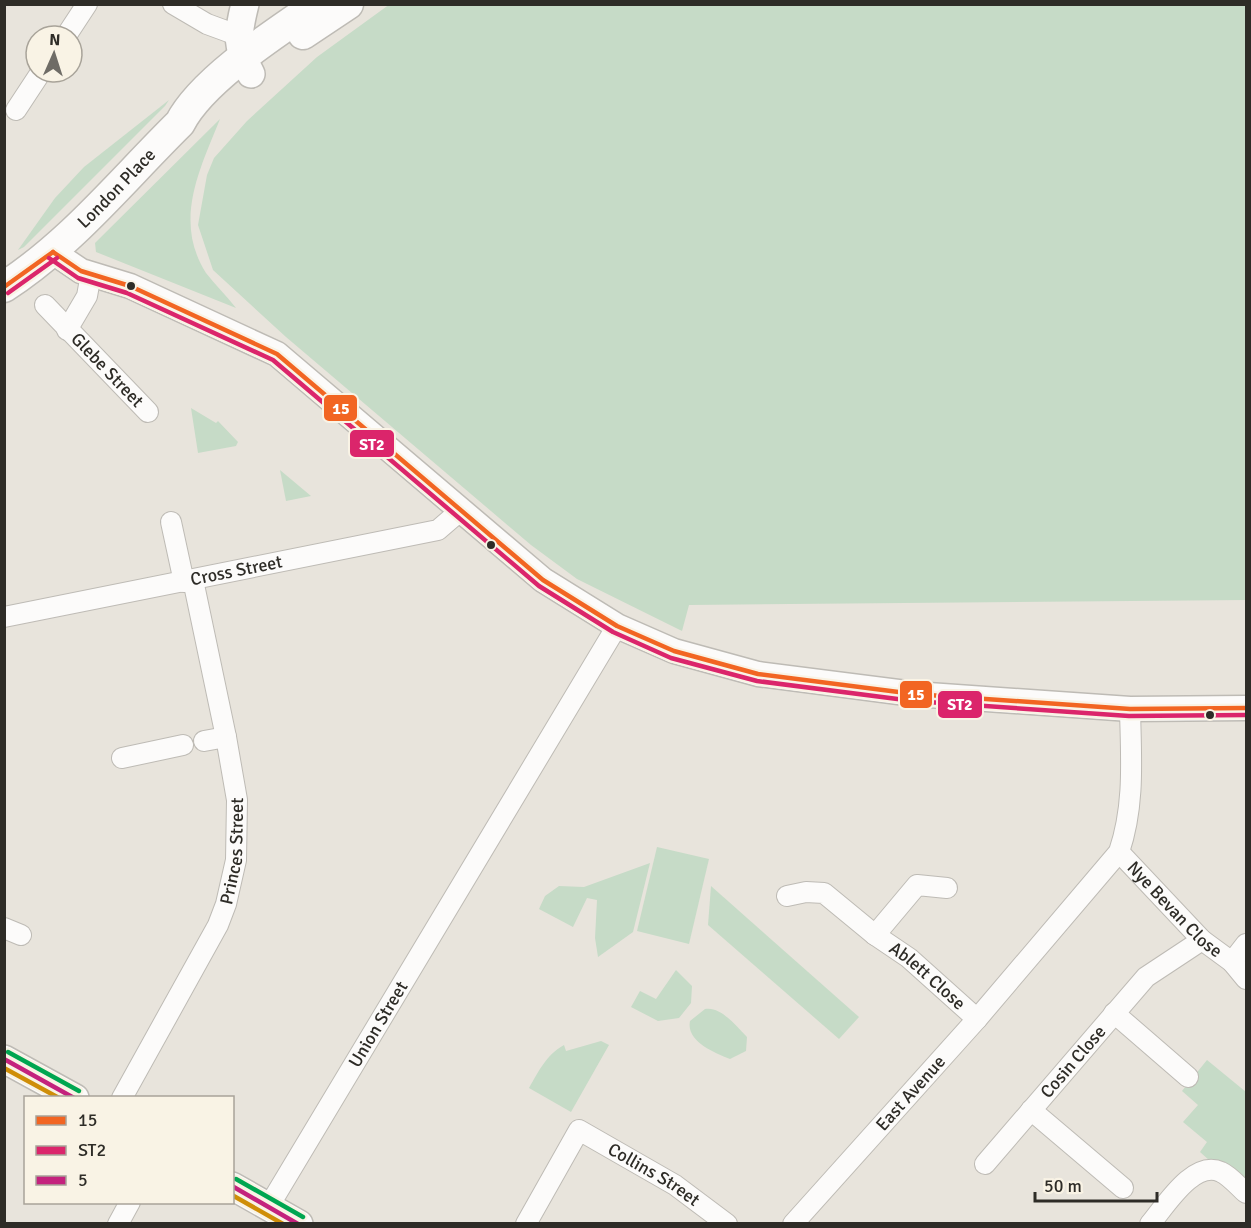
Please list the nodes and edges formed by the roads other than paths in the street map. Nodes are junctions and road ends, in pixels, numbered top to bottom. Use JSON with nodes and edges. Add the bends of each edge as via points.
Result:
{"nodes":[{"id":1,"x":87,"y":4,"type":"edge"},
{"id":2,"x":173,"y":4,"type":"edge"},
{"id":3,"x":245,"y":4,"type":"edge"},
{"id":4,"x":318,"y":4,"type":"edge"},
{"id":5,"x":348,"y":4,"type":"edge"},
{"id":6,"x":74,"y":24,"type":"edge"},
{"id":7,"x":244,"y":56,"type":"junction"},
{"id":8,"x":33,"y":84,"type":"edge"},
{"id":9,"x":16,"y":110,"type":"dead end"},
{"id":10,"x":53,"y":252,"type":"junction"},
{"id":11,"x":91,"y":274,"type":"junction"},
{"id":12,"x":4,"y":286,"type":"edge"},
{"id":13,"x":45,"y":305,"type":"dead end"},
{"id":14,"x":68,"y":330,"type":"junction"},
{"id":15,"x":147,"y":412,"type":"dead end"},
{"id":16,"x":460,"y":511,"type":"junction"},
{"id":17,"x":171,"y":522,"type":"dead end"},
{"id":18,"x":188,"y":581,"type":"junction"},
{"id":19,"x":4,"y":617,"type":"edge"},
{"id":20,"x":617,"y":626,"type":"junction"},
{"id":21,"x":1246,"y":708,"type":"edge"},
{"id":22,"x":1130,"y":709,"type":"junction"},
{"id":23,"x":226,"y":737,"type":"junction"},
{"id":24,"x":204,"y":741,"type":"dead end"},
{"id":25,"x":183,"y":745,"type":"dead end"},
{"id":26,"x":122,"y":758,"type":"dead end"},
{"id":27,"x":1119,"y":852,"type":"junction"},
{"id":28,"x":947,"y":888,"type":"dead end"},
{"id":29,"x":787,"y":896,"type":"dead end"},
{"id":30,"x":875,"y":935,"type":"junction"},
{"id":31,"x":1202,"y":940,"type":"junction"},
{"id":32,"x":1246,"y":944,"type":"edge"},
{"id":33,"x":1232,"y":962,"type":"junction"},
{"id":34,"x":1246,"y":980,"type":"edge"},
{"id":35,"x":1114,"y":1013,"type":"junction"},
{"id":36,"x":977,"y":1019,"type":"junction"},
{"id":37,"x":4,"y":1059,"type":"edge"},
{"id":38,"x":1188,"y":1077,"type":"dead end"},
{"id":39,"x":71,"y":1096,"type":"edge"},
{"id":40,"x":123,"y":1096,"type":"edge"},
{"id":41,"x":1031,"y":1110,"type":"junction"},
{"id":42,"x":985,"y":1164,"type":"dead end"},
{"id":43,"x":234,"y":1187,"type":"edge"},
{"id":44,"x":1123,"y":1188,"type":"dead end"},
{"id":45,"x":1246,"y":1193,"type":"edge"},
{"id":46,"x":129,"y":1204,"type":"edge"},
{"id":47,"x":268,"y":1206,"type":"junction"},
{"id":48,"x":298,"y":1223,"type":"edge"},
{"id":49,"x":118,"y":1224,"type":"edge"},
{"id":50,"x":526,"y":1224,"type":"edge"},
{"id":51,"x":727,"y":1224,"type":"edge"},
{"id":52,"x":793,"y":1224,"type":"edge"},
{"id":53,"x":1150,"y":1224,"type":"edge"}],
"edges":[{"from":1,"to":6,"type":"street"},
{"from":2,"to":7,"type":"street","via":[[207,24]]},
{"from":3,"to":7,"type":"main road"},
{"from":4,"to":7,"type":"main road"},
{"from":5,"to":7,"type":"main road","via":[[288,43]]},
{"from":7,"to":10,"type":"main road","name":"London Place","via":[[189,106],[180,123]]},
{"from":8,"to":9,"type":"street"},
{"from":10,"to":11,"type":"street","via":[[74,268]]},
{"from":10,"to":12,"type":"main road","name":"London Place"},
{"from":11,"to":14,"type":"street","name":"Glebe Street","via":[[87,296]]},
{"from":11,"to":16,"type":"street","via":[[130,286],[277,354]]},
{"from":13,"to":14,"type":"street","name":"Glebe Street"},
{"from":14,"to":15,"type":"street","name":"Glebe Street"},
{"from":16,"to":18,"type":"street","name":"Cross Street","via":[[438,530]]},
{"from":16,"to":20,"type":"street","via":[[543,580]]},
{"from":17,"to":18,"type":"street","name":"Princes Street"},
{"from":18,"to":19,"type":"street","name":"Cross Street"},
{"from":18,"to":23,"type":"street","name":"Princes Street"},
{"from":20,"to":22,"type":"street","via":[[674,651],[758,674],[951,698]]},
{"from":20,"to":47,"type":"street","name":"Union Street"},
{"from":21,"to":22,"type":"street"},
{"from":22,"to":27,"type":"street","name":"East Avenue","via":[[1133,760],[1129,824]]},
{"from":23,"to":24,"type":"street"},
{"from":23,"to":40,"type":"street","name":"Princes Street","via":[[238,830],[226,904]]},
{"from":25,"to":26,"type":"street"},
{"from":27,"to":31,"type":"street","name":"Nye Bevan Close"},
{"from":27,"to":36,"type":"street","name":"East Avenue"},
{"from":28,"to":30,"type":"street","name":"Ablett Close","via":[[917,885]]},
{"from":29,"to":30,"type":"street","name":"Ablett Close","via":[[824,893]]},
{"from":30,"to":36,"type":"street","name":"Ablett Close","via":[[909,958]]},
{"from":31,"to":33,"type":"street","name":"Nye Bevan Close"},
{"from":31,"to":35,"type":"street","name":"Cosin Close","via":[[1146,977]]},
{"from":32,"to":33,"type":"street","name":"Nye Bevan Close"},
{"from":33,"to":34,"type":"street","name":"Nye Bevan Close"},
{"from":35,"to":38,"type":"street","name":"Cosin Close"},
{"from":35,"to":41,"type":"street","name":"Cosin Close"},
{"from":36,"to":52,"type":"street","name":"East Avenue"},
{"from":37,"to":39,"type":"main road"},
{"from":41,"to":42,"type":"street","name":"Cosin Close"},
{"from":41,"to":44,"type":"street","name":"Cosin Close"},
{"from":43,"to":47,"type":"main road"},
{"from":45,"to":53,"type":"street","via":[[1222,1172],[1209,1169],[1193,1174]]},
{"from":46,"to":49,"type":"street"},
{"from":47,"to":48,"type":"main road"},
{"from":50,"to":51,"type":"street","name":"Collins Street","via":[[579,1130],[675,1185]]}]}
